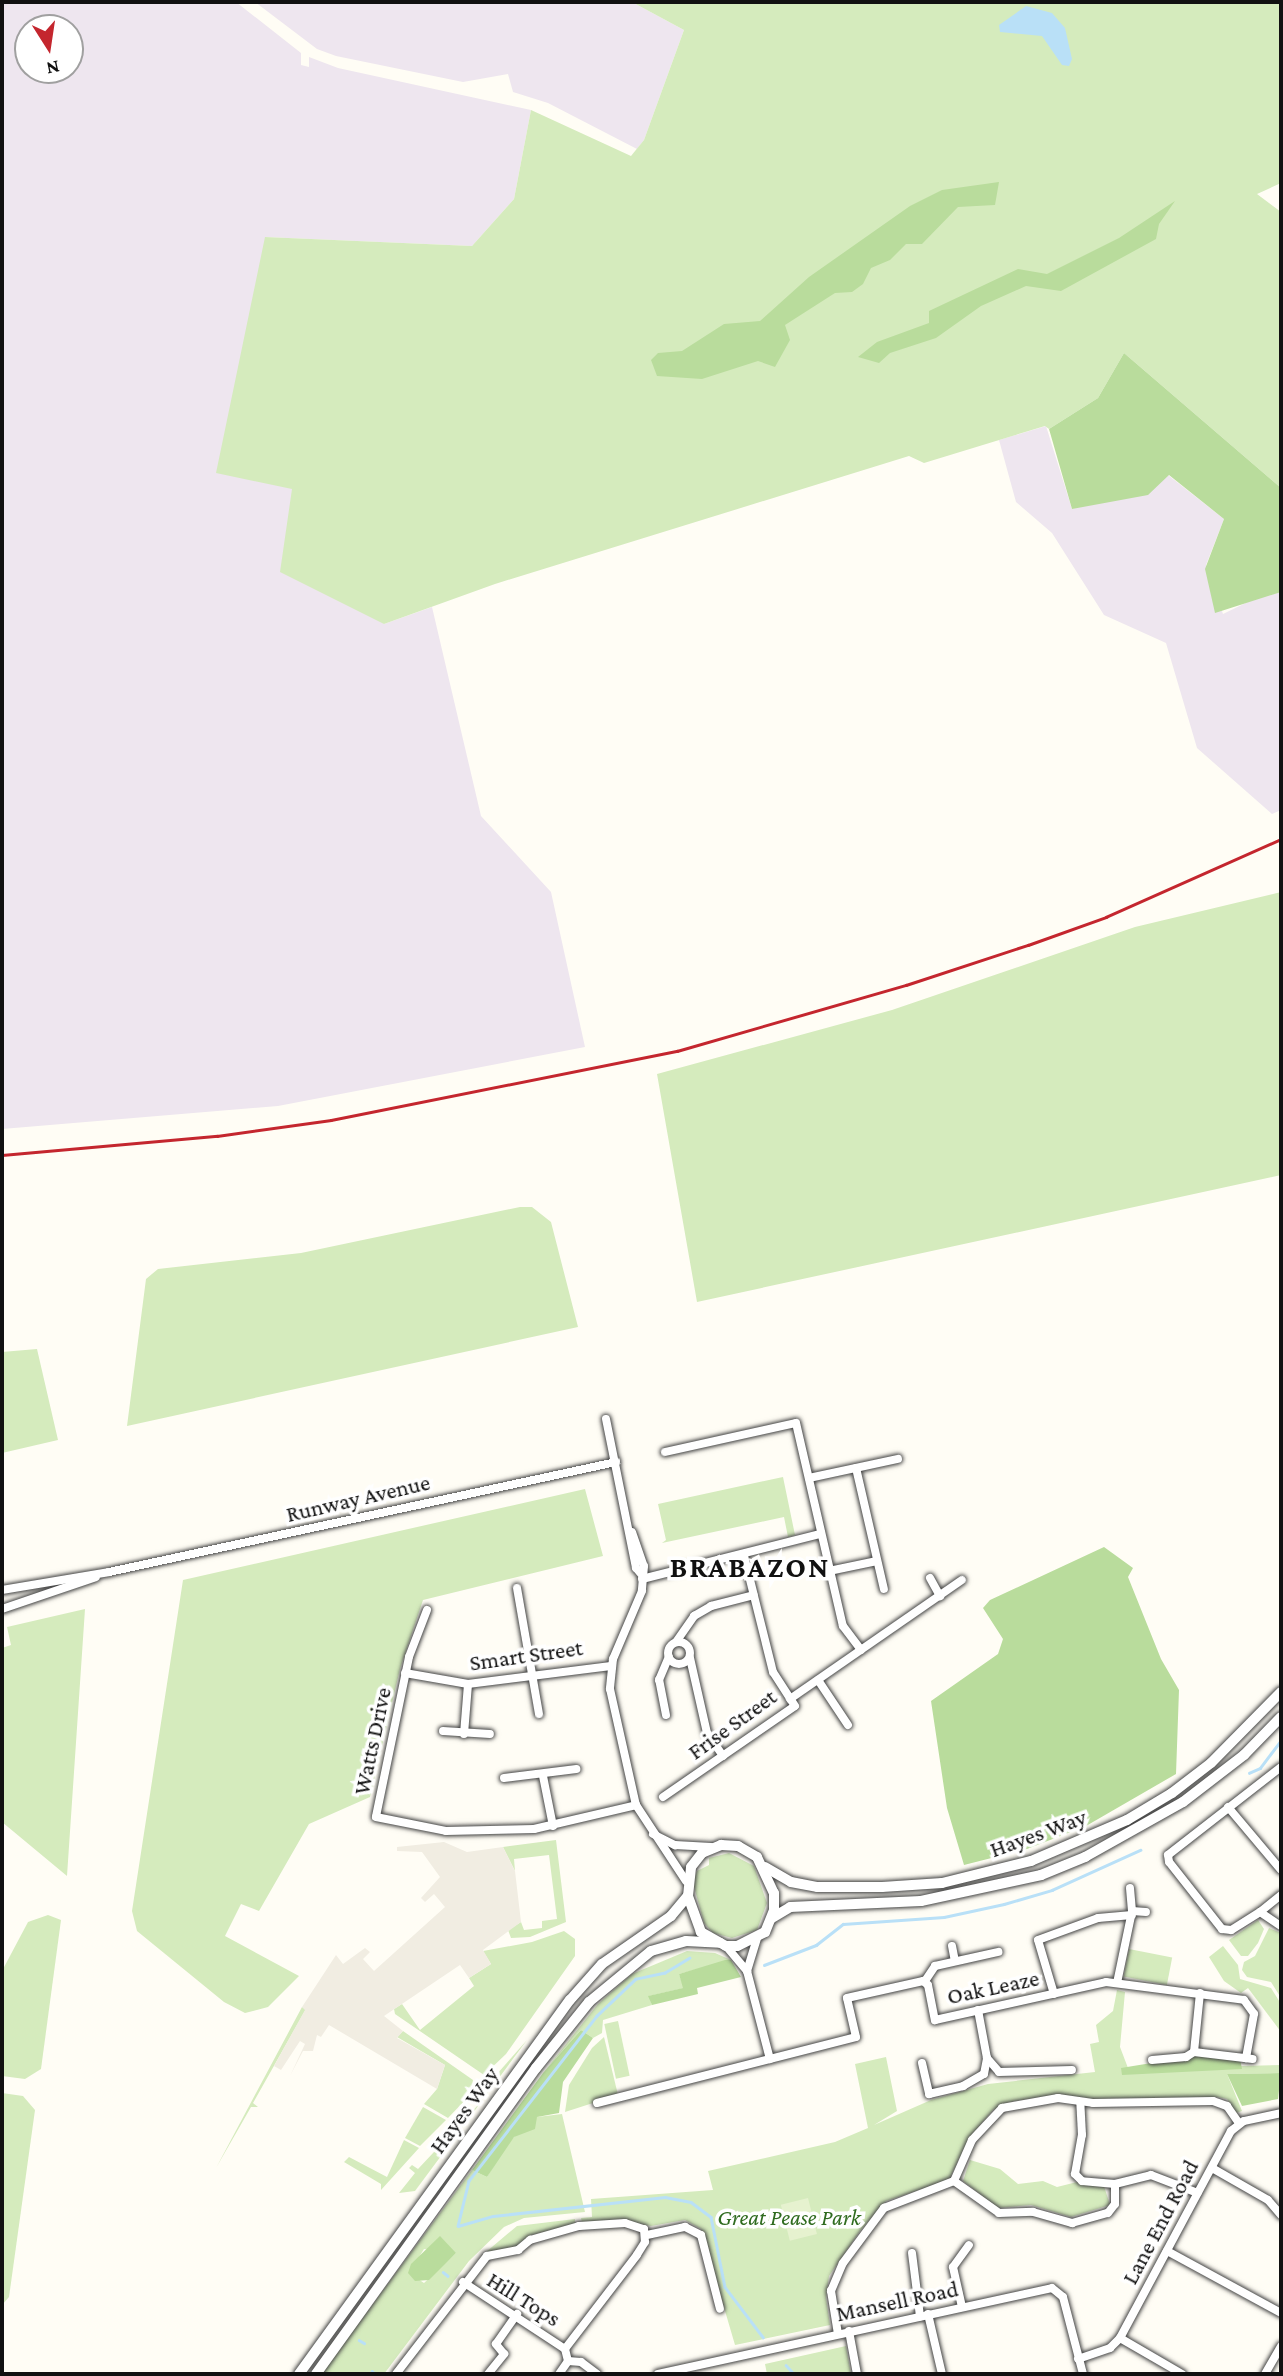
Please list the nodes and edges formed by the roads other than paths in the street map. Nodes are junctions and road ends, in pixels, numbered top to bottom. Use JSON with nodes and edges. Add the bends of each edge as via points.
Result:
{"nodes":[{"id":1,"x":606,"y":1419,"type":"dead end"},
{"id":2,"x":666,"y":1452,"type":"dead end"},
{"id":3,"x":898,"y":1459,"type":"dead end"},
{"id":4,"x":616,"y":1462,"type":"junction"},
{"id":5,"x":856,"y":1468,"type":"junction"},
{"id":6,"x":809,"y":1478,"type":"junction"},
{"id":7,"x":820,"y":1534,"type":"junction"},
{"id":8,"x":744,"y":1556,"type":"junction"},
{"id":9,"x":877,"y":1561,"type":"junction"},
{"id":10,"x":830,"y":1571,"type":"junction"},
{"id":11,"x":109,"y":1572,"type":"junction"},
{"id":12,"x":642,"y":1577,"type":"junction"},
{"id":13,"x":930,"y":1578,"type":"dead end"},
{"id":14,"x":962,"y":1580,"type":"dead end"},
{"id":15,"x":517,"y":1588,"type":"dead end"},
{"id":16,"x":884,"y":1589,"type":"dead end"},
{"id":17,"x":2,"y":1590,"type":"edge"},
{"id":18,"x":754,"y":1595,"type":"junction"},
{"id":19,"x":940,"y":1595,"type":"junction"},
{"id":20,"x":2,"y":1609,"type":"edge"},
{"id":21,"x":427,"y":1610,"type":"dead end"},
{"id":22,"x":676,"y":1642,"type":"junction"},
{"id":23,"x":861,"y":1650,"type":"junction"},
{"id":24,"x":669,"y":1657,"type":"junction"},
{"id":25,"x":690,"y":1658,"type":"junction"},
{"id":26,"x":611,"y":1666,"type":"junction"},
{"id":27,"x":405,"y":1673,"type":"junction"},
{"id":28,"x":536,"y":1677,"type":"junction"},
{"id":29,"x":818,"y":1679,"type":"junction"},
{"id":30,"x":468,"y":1684,"type":"junction"},
{"id":31,"x":1281,"y":1692,"type":"edge"},
{"id":32,"x":790,"y":1699,"type":"junction"},
{"id":33,"x":539,"y":1714,"type":"dead end"},
{"id":34,"x":666,"y":1715,"type":"dead end"},
{"id":35,"x":1281,"y":1717,"type":"edge"},
{"id":36,"x":848,"y":1725,"type":"dead end"},
{"id":37,"x":443,"y":1731,"type":"dead end"},
{"id":38,"x":464,"y":1734,"type":"junction"},
{"id":39,"x":490,"y":1734,"type":"dead end"},
{"id":40,"x":723,"y":1756,"type":"junction"},
{"id":41,"x":1281,"y":1767,"type":"edge"},
{"id":42,"x":576,"y":1769,"type":"dead end"},
{"id":43,"x":543,"y":1776,"type":"junction"},
{"id":44,"x":504,"y":1778,"type":"dead end"},
{"id":45,"x":663,"y":1797,"type":"dead end"},
{"id":46,"x":636,"y":1805,"type":"junction"},
{"id":47,"x":1228,"y":1807,"type":"junction"},
{"id":48,"x":553,"y":1826,"type":"junction"},
{"id":49,"x":651,"y":1833,"type":"junction"},
{"id":50,"x":715,"y":1847,"type":"junction"},
{"id":51,"x":765,"y":1867,"type":"junction"},
{"id":52,"x":1281,"y":1870,"type":"edge"},
{"id":53,"x":686,"y":1881,"type":"junction"},
{"id":54,"x":1130,"y":1888,"type":"dead end"},
{"id":55,"x":1281,"y":1895,"type":"edge"},
{"id":56,"x":688,"y":1896,"type":"junction"},
{"id":57,"x":1146,"y":1912,"type":"dead end"},
{"id":58,"x":1260,"y":1912,"type":"junction"},
{"id":59,"x":1132,"y":1913,"type":"junction"},
{"id":60,"x":772,"y":1918,"type":"junction"},
{"id":61,"x":1281,"y":1926,"type":"edge"},
{"id":62,"x":757,"y":1938,"type":"junction"},
{"id":63,"x":723,"y":1944,"type":"junction"},
{"id":64,"x":952,"y":1946,"type":"dead end"},
{"id":65,"x":998,"y":1952,"type":"dead end"},
{"id":66,"x":955,"y":1962,"type":"junction"},
{"id":67,"x":747,"y":1971,"type":"junction"},
{"id":68,"x":925,"y":1981,"type":"junction"},
{"id":69,"x":1117,"y":1983,"type":"junction"},
{"id":70,"x":1200,"y":1993,"type":"junction"},
{"id":71,"x":1054,"y":1994,"type":"junction"},
{"id":72,"x":978,"y":2010,"type":"junction"},
{"id":73,"x":1194,"y":2052,"type":"junction"},
{"id":74,"x":987,"y":2058,"type":"junction"},
{"id":75,"x":770,"y":2059,"type":"junction"},
{"id":76,"x":1152,"y":2060,"type":"dead end"},
{"id":77,"x":922,"y":2063,"type":"dead end"},
{"id":78,"x":1072,"y":2070,"type":"dead end"},
{"id":79,"x":1080,"y":2102,"type":"junction"},
{"id":80,"x":597,"y":2103,"type":"dead end"},
{"id":81,"x":1281,"y":2113,"type":"edge"},
{"id":82,"x":1239,"y":2123,"type":"junction"},
{"id":83,"x":1212,"y":2168,"type":"junction"},
{"id":84,"x":954,"y":2181,"type":"junction"},
{"id":85,"x":1115,"y":2184,"type":"junction"},
{"id":86,"x":1198,"y":2193,"type":"junction"},
{"id":87,"x":1281,"y":2215,"type":"edge"},
{"id":88,"x":647,"y":2235,"type":"junction"},
{"id":89,"x":969,"y":2245,"type":"dead end"},
{"id":90,"x":1167,"y":2251,"type":"junction"},
{"id":91,"x":912,"y":2253,"type":"dead end"},
{"id":92,"x":463,"y":2282,"type":"junction"},
{"id":93,"x":962,"y":2307,"type":"junction"},
{"id":94,"x":720,"y":2309,"type":"dead end"},
{"id":95,"x":1281,"y":2313,"type":"edge"},
{"id":96,"x":517,"y":2314,"type":"junction"},
{"id":97,"x":924,"y":2315,"type":"junction"},
{"id":98,"x":849,"y":2331,"type":"junction"},
{"id":99,"x":838,"y":2334,"type":"junction"},
{"id":100,"x":1120,"y":2338,"type":"junction"},
{"id":101,"x":1281,"y":2346,"type":"edge"},
{"id":102,"x":565,"y":2348,"type":"junction"},
{"id":103,"x":1078,"y":2359,"type":"junction"},
{"id":104,"x":568,"y":2361,"type":"junction"},
{"id":105,"x":689,"y":2371,"type":"edge"},
{"id":106,"x":299,"y":2374,"type":"edge"},
{"id":107,"x":316,"y":2374,"type":"edge"},
{"id":108,"x":396,"y":2374,"type":"edge"},
{"id":109,"x":488,"y":2374,"type":"edge"},
{"id":110,"x":559,"y":2374,"type":"edge"},
{"id":111,"x":597,"y":2374,"type":"edge"},
{"id":112,"x":658,"y":2374,"type":"edge"},
{"id":113,"x":857,"y":2374,"type":"edge"},
{"id":114,"x":942,"y":2374,"type":"edge"},
{"id":115,"x":1083,"y":2374,"type":"edge"},
{"id":116,"x":1181,"y":2374,"type":"edge"},
{"id":117,"x":1265,"y":2374,"type":"edge"}],
"edges":[{"from":1,"to":4,"type":"street"},
{"from":2,"to":6,"type":"street","via":[[796,1423]]},
{"from":3,"to":5,"type":"street"},
{"from":4,"to":11,"type":"street","name":"Runway Avenue"},
{"from":4,"to":12,"type":"street","via":[[636,1568]]},
{"from":5,"to":6,"type":"street"},
{"from":5,"to":9,"type":"street"},
{"from":6,"to":7,"type":"street"},
{"from":7,"to":8,"type":"street","via":[[751,1549]]},
{"from":7,"to":10,"type":"street"},
{"from":8,"to":12,"type":"street"},
{"from":8,"to":18,"type":"street"},
{"from":9,"to":10,"type":"street"},
{"from":9,"to":16,"type":"street"},
{"from":10,"to":23,"type":"street","via":[[843,1626]]},
{"from":11,"to":17,"type":"street","name":"Runway Avenue"},
{"from":11,"to":20,"type":"street","name":"Runway Avenue"},
{"from":12,"to":26,"type":"street","via":[[639,1601]]},
{"from":13,"to":19,"type":"street"},
{"from":14,"to":19,"type":"street","name":"Frise Street"},
{"from":15,"to":28,"type":"street"},
{"from":18,"to":22,"type":"street","via":[[710,1606],[694,1616]]},
{"from":18,"to":32,"type":"street","via":[[773,1672]]},
{"from":19,"to":23,"type":"street","name":"Frise Street"},
{"from":21,"to":27,"type":"street","name":"Watts Drive"},
{"from":22,"to":24,"type":"street","via":[[669,1648]]},
{"from":22,"to":25,"type":"street","via":[[689,1647]]},
{"from":23,"to":29,"type":"street","name":"Frise Street"},
{"from":24,"to":25,"type":"street","via":[[677,1664]]},
{"from":24,"to":34,"type":"street","via":[[659,1680]]},
{"from":25,"to":40,"type":"street","via":[[707,1733]]},
{"from":26,"to":28,"type":"street","name":"Smart Street"},
{"from":26,"to":46,"type":"street","via":[[612,1699]]},
{"from":27,"to":30,"type":"street","name":"Smart Street"},
{"from":27,"to":48,"type":"street","name":"Watts Drive","via":[[376,1816],[454,1832]]},
{"from":28,"to":30,"type":"street","name":"Smart Street"},
{"from":28,"to":33,"type":"street"},
{"from":29,"to":32,"type":"street","name":"Frise Street"},
{"from":29,"to":36,"type":"street"},
{"from":30,"to":38,"type":"street"},
{"from":31,"to":51,"type":"street","name":"Hayes Way","via":[[1211,1763],[1172,1793],[1103,1832],[1031,1861],[942,1883],[882,1887],[817,1887],[790,1882]]},
{"from":32,"to":40,"type":"street","name":"Frise Street","via":[[795,1706]]},
{"from":35,"to":60,"type":"street","name":"Hayes Way","via":[[1244,1755],[1183,1802],[1085,1857],[1041,1875],[921,1901],[790,1907]]},
{"from":37,"to":38,"type":"street"},
{"from":38,"to":39,"type":"street"},
{"from":40,"to":45,"type":"street","name":"Frise Street"},
{"from":41,"to":47,"type":"street"},
{"from":42,"to":43,"type":"street"},
{"from":43,"to":44,"type":"street"},
{"from":43,"to":48,"type":"street"},
{"from":46,"to":48,"type":"street"},
{"from":46,"to":49,"type":"street"},
{"from":47,"to":52,"type":"street"},
{"from":47,"to":58,"type":"street","via":[[1174,1849],[1169,1862],[1227,1931]]},
{"from":49,"to":50,"type":"street","via":[[688,1848]]},
{"from":49,"to":53,"type":"street"},
{"from":50,"to":51,"type":"street","via":[[738,1846]]},
{"from":50,"to":53,"type":"street","via":[[697,1859]]},
{"from":51,"to":60,"type":"street","via":[[774,1893]]},
{"from":53,"to":56,"type":"street"},
{"from":54,"to":59,"type":"street"},
{"from":55,"to":58,"type":"street"},
{"from":56,"to":63,"type":"street","via":[[701,1932]]},
{"from":56,"to":106,"type":"street","name":"Hayes Way","via":[[671,1916],[602,1964],[578,1991]]},
{"from":57,"to":59,"type":"street"},
{"from":58,"to":61,"type":"street"},
{"from":59,"to":69,"type":"street"},
{"from":59,"to":71,"type":"street","via":[[1098,1918],[1038,1940]]},
{"from":60,"to":62,"type":"street"},
{"from":62,"to":63,"type":"street"},
{"from":62,"to":67,"type":"street"},
{"from":63,"to":67,"type":"street"},
{"from":63,"to":107,"type":"street","name":"Hayes Way","via":[[686,1941],[651,1951],[589,2002]]},
{"from":64,"to":66,"type":"street"},
{"from":65,"to":66,"type":"street"},
{"from":66,"to":68,"type":"street","via":[[930,1969]]},
{"from":67,"to":75,"type":"street"},
{"from":68,"to":72,"type":"street","name":"Oak Leaze","via":[[935,2020]]},
{"from":68,"to":75,"type":"street","name":"Oak Leaze","via":[[847,1998],[856,2037]]},
{"from":69,"to":70,"type":"street","name":"Oak Leaze"},
{"from":69,"to":71,"type":"street","name":"Oak Leaze"},
{"from":70,"to":73,"type":"street"},
{"from":70,"to":73,"type":"street","name":"Oak Leaze","via":[[1244,2000],[1251,2007],[1250,2058]]},
{"from":71,"to":72,"type":"street","name":"Oak Leaze"},
{"from":72,"to":74,"type":"street"},
{"from":73,"to":76,"type":"street"},
{"from":74,"to":77,"type":"street","via":[[984,2074],[963,2086],[929,2094]]},
{"from":74,"to":78,"type":"street","via":[[999,2072]]},
{"from":75,"to":80,"type":"street","name":"Oak Leaze"},
{"from":79,"to":82,"type":"street","via":[[1219,2101]]},
{"from":79,"to":84,"type":"street","via":[[1058,2098],[1002,2108],[972,2140]]},
{"from":79,"to":85,"type":"street","via":[[1082,2135],[1076,2178]]},
{"from":81,"to":82,"type":"street"},
{"from":82,"to":83,"type":"street","name":"Lane End Road"},
{"from":83,"to":86,"type":"street","name":"Lane End Road"},
{"from":83,"to":87,"type":"street","via":[[1268,2200]]},
{"from":84,"to":85,"type":"street","via":[[999,2213],[1033,2211],[1072,2223],[1113,2209]]},
{"from":84,"to":99,"type":"street","via":[[884,2208],[835,2277],[831,2301]]},
{"from":85,"to":86,"type":"street","via":[[1151,2175]]},
{"from":86,"to":90,"type":"street","name":"Lane End Road"},
{"from":88,"to":92,"type":"street","via":[[625,2223],[554,2231],[518,2250],[487,2256]]},
{"from":88,"to":94,"type":"street","via":[[685,2227],[701,2235]]},
{"from":88,"to":102,"type":"street","via":[[637,2255]]},
{"from":89,"to":93,"type":"street","via":[[953,2267]]},
{"from":90,"to":95,"type":"street"},
{"from":90,"to":100,"type":"street","name":"Lane End Road"},
{"from":91,"to":97,"type":"street"},
{"from":92,"to":96,"type":"street","name":"Hill Tops","via":[[495,2307]]},
{"from":92,"to":108,"type":"street"},
{"from":93,"to":97,"type":"street","name":"Mansell Road"},
{"from":93,"to":103,"type":"street","name":"Mansell Road","via":[[1044,2288],[1057,2290],[1063,2297]]},
{"from":96,"to":102,"type":"street","name":"Hill Tops"},
{"from":96,"to":109,"type":"street","via":[[496,2344],[504,2354]]},
{"from":97,"to":98,"type":"street","name":"Mansell Road"},
{"from":97,"to":114,"type":"street"},
{"from":98,"to":99,"type":"street","name":"Mansell Road"},
{"from":98,"to":113,"type":"street"},
{"from":99,"to":105,"type":"street","name":"Mansell Road"},
{"from":100,"to":103,"type":"street","via":[[1110,2348]]},
{"from":100,"to":116,"type":"street"},
{"from":101,"to":117,"type":"street"},
{"from":102,"to":104,"type":"street"},
{"from":103,"to":115,"type":"street","name":"Mansell Road"},
{"from":104,"to":110,"type":"street"},
{"from":104,"to":111,"type":"street","via":[[582,2362]]},
{"from":105,"to":112,"type":"street","name":"Mansell Road"}]}
